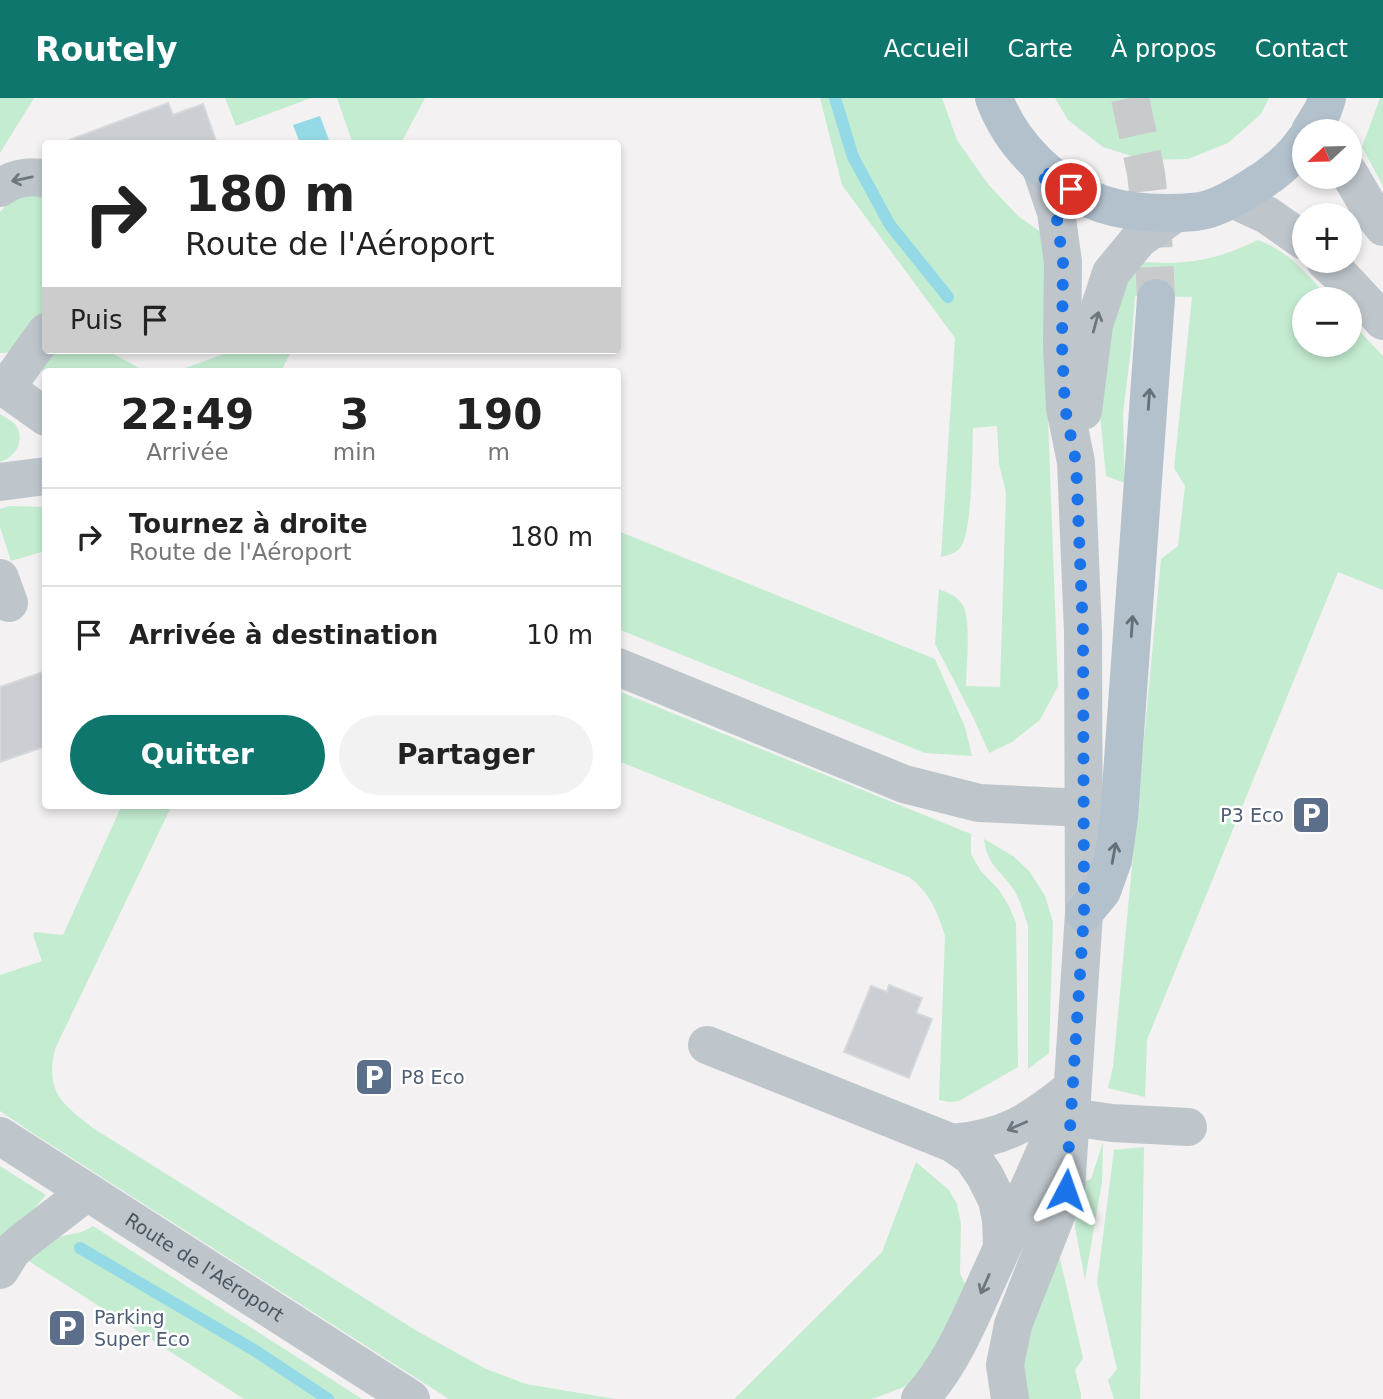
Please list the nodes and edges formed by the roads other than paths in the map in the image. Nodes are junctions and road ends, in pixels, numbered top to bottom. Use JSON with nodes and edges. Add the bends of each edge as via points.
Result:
{"nodes":[{"id":1,"x":994,"y":98,"type":"edge"},
{"id":2,"x":1292,"y":155,"type":"edge"},
{"id":3,"x":1041,"y":168,"type":"junction"},
{"id":4,"x":42,"y":178,"type":"edge"},
{"id":5,"x":0,"y":188,"type":"edge"},
{"id":6,"x":1358,"y":189,"type":"edge"},
{"id":7,"x":1233,"y":200,"type":"junction"},
{"id":8,"x":1176,"y":213,"type":"junction"},
{"id":9,"x":1383,"y":227,"type":"edge"},
{"id":10,"x":1292,"y":233,"type":"edge"},
{"id":11,"x":1337,"y":273,"type":"edge"},
{"id":12,"x":1156,"y":298,"type":"tunnel mouth"},
{"id":13,"x":1383,"y":321,"type":"edge"},
{"id":14,"x":42,"y":337,"type":"edge"},
{"id":15,"x":3,"y":386,"type":"edge"},
{"id":16,"x":42,"y":414,"type":"edge"},
{"id":17,"x":1076,"y":462,"type":"junction"},
{"id":18,"x":42,"y":477,"type":"edge"},
{"id":19,"x":0,"y":482,"type":"edge"},
{"id":20,"x":621,"y":668,"type":"edge"},
{"id":21,"x":1085,"y":808,"type":"junction"},
{"id":22,"x":1084,"y":913,"type":"junction"},
{"id":23,"x":707,"y":1045,"type":"dead end"},
{"id":24,"x":1072,"y":1102,"type":"junction"},
{"id":25,"x":1188,"y":1127,"type":"dead end"},
{"id":26,"x":0,"y":1136,"type":"edge"},
{"id":27,"x":951,"y":1143,"type":"junction"},
{"id":28,"x":87,"y":1192,"type":"junction"},
{"id":29,"x":1002,"y":1246,"type":"junction"},
{"id":30,"x":0,"y":1270,"type":"edge"},
{"id":31,"x":411,"y":1399,"type":"edge"},
{"id":32,"x":920,"y":1399,"type":"edge"},
{"id":33,"x":1010,"y":1399,"type":"edge"}],
"edges":[{"from":1,"to":3,"type":"main road","via":[[1018,143]]},
{"from":2,"to":7,"type":"main road"},
{"from":3,"to":8,"type":"main road","via":[[1103,204],[1141,213]]},
{"from":3,"to":17,"type":"street","via":[[1056,212],[1063,262],[1065,408]]},
{"from":4,"to":5,"type":"street","one_way":true,"via":[[21,177]]},
{"from":6,"to":9,"type":"street"},
{"from":7,"to":8,"type":"main road","via":[[1206,210]]},
{"from":7,"to":10,"type":"street"},
{"from":17,"to":8,"type":"street","one_way":true,"via":[[1094,325],[1111,273],[1139,239]]},
{"from":11,"to":13,"type":"street"},
{"from":22,"to":12,"type":"main road","one_way":true,"via":[[1102,891],[1113,860],[1117,827]]},
{"from":14,"to":15,"type":"street"},
{"from":15,"to":16,"type":"street"},
{"from":17,"to":21,"type":"street"},
{"from":18,"to":19,"type":"street"},
{"from":20,"to":21,"type":"street","via":[[904,784],[979,803]]},
{"from":21,"to":22,"type":"street"},
{"from":22,"to":24,"type":"street"},
{"from":23,"to":27,"type":"street"},
{"from":24,"to":25,"type":"street","via":[[1112,1123]]},
{"from":24,"to":27,"type":"street","one_way":true,"via":[[1000,1133]]},
{"from":24,"to":29,"type":"street"},
{"from":24,"to":33,"type":"street","via":[[1066,1190],[1013,1325],[1004,1365]]},
{"from":26,"to":28,"type":"street","name":"Route de l'Aéroport"},
{"from":27,"to":29,"type":"street","via":[[972,1157],[997,1200]]},
{"from":28,"to":30,"type":"street","via":[[22,1242]]},
{"from":28,"to":31,"type":"street","name":"Route de l'Aéroport"},
{"from":29,"to":32,"type":"street","one_way":true,"via":[[958,1344]]}]}
